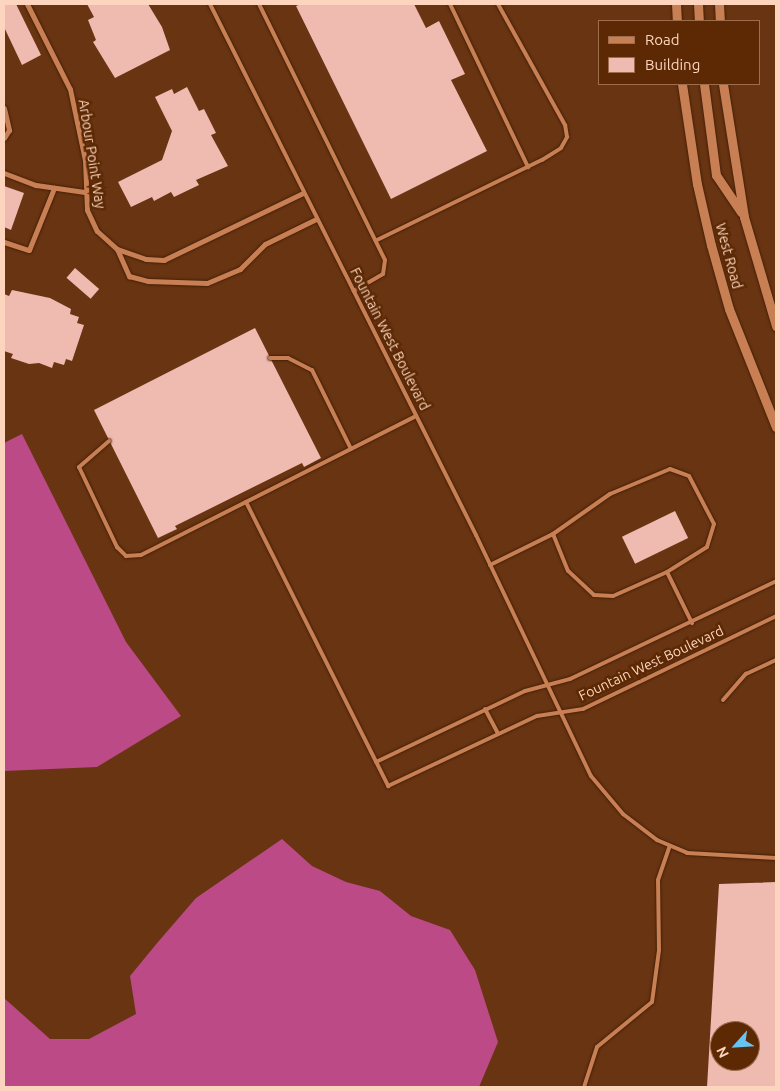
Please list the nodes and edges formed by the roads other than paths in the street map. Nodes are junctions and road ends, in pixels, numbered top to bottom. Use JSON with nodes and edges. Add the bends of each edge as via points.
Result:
{"nodes":[{"id":1,"x":27,"y":4,"type":"edge"},
{"id":2,"x":210,"y":4,"type":"edge"},
{"id":3,"x":259,"y":4,"type":"edge"},
{"id":4,"x":450,"y":4,"type":"edge"},
{"id":5,"x":498,"y":4,"type":"edge"},
{"id":6,"x":676,"y":4,"type":"edge"},
{"id":7,"x":698,"y":4,"type":"edge"},
{"id":8,"x":719,"y":4,"type":"edge"},
{"id":9,"x":678,"y":20,"type":"edge"},
{"id":10,"x":699,"y":20,"type":"edge"},
{"id":11,"x":720,"y":20,"type":"edge"},
{"id":12,"x":682,"y":85,"type":"edge"},
{"id":13,"x":704,"y":85,"type":"edge"},
{"id":14,"x":723,"y":85,"type":"edge"},
{"id":15,"x":4,"y":108,"type":"edge"},
{"id":16,"x":4,"y":138,"type":"edge"},
{"id":17,"x":528,"y":167,"type":"junction"},
{"id":18,"x":4,"y":173,"type":"edge"},
{"id":19,"x":54,"y":188,"type":"junction"},
{"id":20,"x":85,"y":192,"type":"junction"},
{"id":21,"x":303,"y":193,"type":"junction"},
{"id":22,"x":744,"y":217,"type":"junction"},
{"id":23,"x":316,"y":219,"type":"junction"},
{"id":24,"x":376,"y":240,"type":"junction"},
{"id":25,"x":4,"y":242,"type":"edge"},
{"id":26,"x":117,"y":249,"type":"junction"},
{"id":27,"x":353,"y":291,"type":"junction"},
{"id":28,"x":776,"y":326,"type":"edge"},
{"id":29,"x":270,"y":358,"type":"dead end"},
{"id":30,"x":416,"y":416,"type":"junction"},
{"id":31,"x":776,"y":427,"type":"edge"},
{"id":32,"x":109,"y":441,"type":"dead end"},
{"id":33,"x":351,"y":449,"type":"junction"},
{"id":34,"x":246,"y":502,"type":"junction"},
{"id":35,"x":553,"y":534,"type":"junction"},
{"id":36,"x":490,"y":565,"type":"junction"},
{"id":37,"x":667,"y":572,"type":"junction"},
{"id":38,"x":776,"y":581,"type":"edge"},
{"id":39,"x":776,"y":616,"type":"edge"},
{"id":40,"x":692,"y":623,"type":"junction"},
{"id":41,"x":776,"y":660,"type":"edge"},
{"id":42,"x":548,"y":686,"type":"junction"},
{"id":43,"x":723,"y":700,"type":"dead end"},
{"id":44,"x":485,"y":709,"type":"junction"},
{"id":45,"x":561,"y":713,"type":"junction"},
{"id":46,"x":497,"y":732,"type":"junction"},
{"id":47,"x":376,"y":762,"type":"junction"},
{"id":48,"x":670,"y":846,"type":"junction"},
{"id":49,"x":776,"y":858,"type":"edge"},
{"id":50,"x":584,"y":1087,"type":"edge"}],
"edges":[{"from":1,"to":20,"type":"street","name":"Arbour Point Way","via":[[70,89],[85,160]]},
{"from":2,"to":21,"type":"lane","name":"Fountain West Boulevard"},
{"from":3,"to":24,"type":"lane"},
{"from":4,"to":17,"type":"lane"},
{"from":5,"to":17,"type":"lane","via":[[565,125],[567,137],[561,148]]},
{"from":6,"to":9,"type":"street"},
{"from":7,"to":10,"type":"street"},
{"from":8,"to":11,"type":"street"},
{"from":12,"to":31,"type":"street","name":"West Road","via":[[697,184],[711,245],[729,309]]},
{"from":13,"to":22,"type":"street","via":[[716,175]]},
{"from":14,"to":22,"type":"street","name":"West Road"},
{"from":15,"to":16,"type":"street","via":[[9,130]]},
{"from":17,"to":24,"type":"lane"},
{"from":18,"to":19,"type":"street"},
{"from":19,"to":20,"type":"street"},
{"from":19,"to":25,"type":"street","via":[[29,250]]},
{"from":20,"to":26,"type":"street","name":"Arbour Point Way","via":[[87,210],[97,231]]},
{"from":21,"to":23,"type":"lane","name":"Fountain West Boulevard"},
{"from":21,"to":26,"type":"street","name":"Arbour Point Way","via":[[164,260],[146,259]]},
{"from":22,"to":28,"type":"street","name":"West Road","via":[[758,275]]},
{"from":23,"to":26,"type":"street","name":"Arbour Point Way","via":[[265,244],[240,269],[207,283],[148,281],[129,276]]},
{"from":23,"to":27,"type":"lane","name":"Fountain West Boulevard"},
{"from":24,"to":27,"type":"lane","via":[[385,260],[383,274]]},
{"from":27,"to":30,"type":"lane","name":"Fountain West Boulevard"},
{"from":29,"to":33,"type":"lane","via":[[288,358],[312,370]]},
{"from":30,"to":33,"type":"lane"},
{"from":30,"to":36,"type":"lane","name":"Fountain West Boulevard"},
{"from":32,"to":34,"type":"lane","via":[[79,468],[117,547],[126,556],[141,556]]},
{"from":33,"to":34,"type":"lane"},
{"from":34,"to":47,"type":"lane"},
{"from":35,"to":36,"type":"lane"},
{"from":35,"to":37,"type":"lane","via":[[568,571],[594,595],[613,596]]},
{"from":35,"to":37,"type":"lane","via":[[610,494],[670,469],[689,476],[714,524],[707,547]]},
{"from":36,"to":42,"type":"lane","name":"Fountain West Boulevard"},
{"from":37,"to":40,"type":"lane"},
{"from":38,"to":40,"type":"lane","name":"Fountain West Boulevard"},
{"from":39,"to":45,"type":"lane","name":"Fountain West Boulevard","via":[[583,709]]},
{"from":40,"to":42,"type":"lane","name":"Fountain West Boulevard"},
{"from":41,"to":43,"type":"lane","via":[[746,674]]},
{"from":42,"to":44,"type":"lane"},
{"from":42,"to":45,"type":"lane","name":"Fountain West Boulevard"},
{"from":44,"to":46,"type":"lane"},
{"from":44,"to":47,"type":"lane"},
{"from":45,"to":46,"type":"lane","via":[[537,716]]},
{"from":45,"to":48,"type":"lane","via":[[591,776],[623,814]]},
{"from":46,"to":47,"type":"lane","via":[[388,786]]},
{"from":48,"to":49,"type":"lane","via":[[687,853]]},
{"from":48,"to":50,"type":"lane","via":[[658,880],[659,950],[652,1002],[597,1047]]}]}
